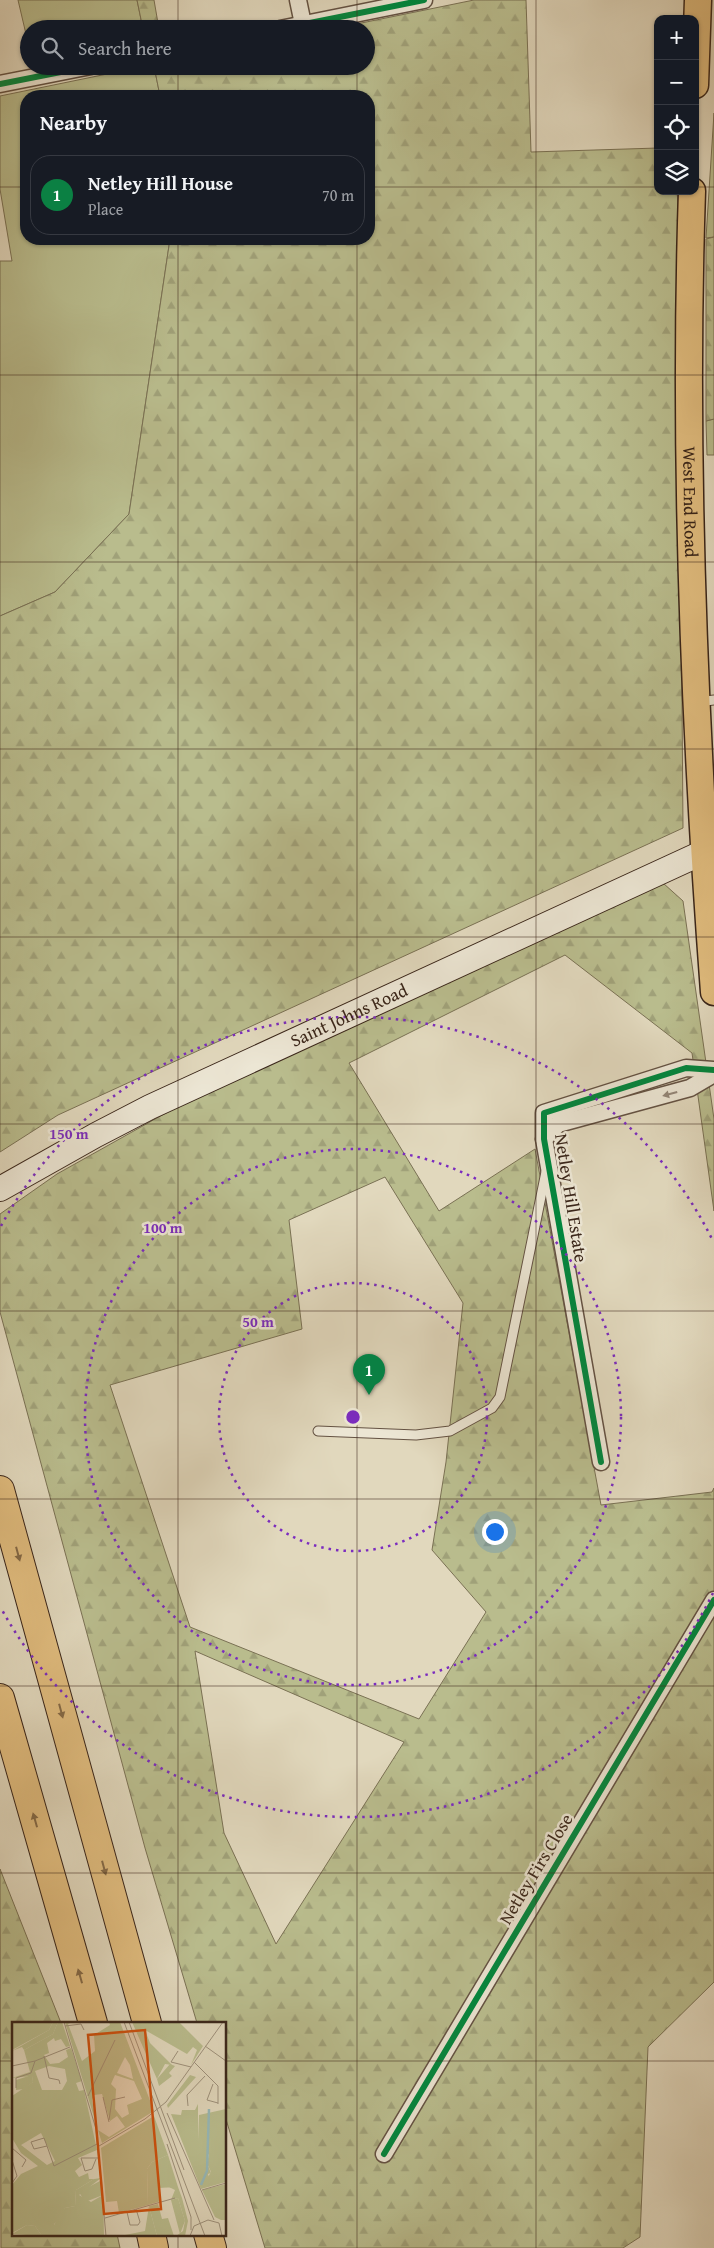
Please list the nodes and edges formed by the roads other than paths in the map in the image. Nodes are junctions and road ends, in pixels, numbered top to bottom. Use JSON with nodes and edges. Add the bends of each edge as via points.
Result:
{"nodes":[{"id":1,"x":298,"y":0,"type":"edge"},
{"id":2,"x":424,"y":0,"type":"edge"},
{"id":3,"x":698,"y":0,"type":"edge"},
{"id":4,"x":302,"y":20,"type":"edge"},
{"id":5,"x":323,"y":20,"type":"edge"},
{"id":6,"x":696,"y":60,"type":"edge"},
{"id":7,"x":46,"y":75,"type":"edge"},
{"id":8,"x":0,"y":84,"type":"edge"},
{"id":9,"x":692,"y":195,"type":"edge"},
{"id":10,"x":706,"y":701,"type":"edge"},
{"id":11,"x":708,"y":868,"type":"edge"},
{"id":12,"x":714,"y":992,"type":"edge"},
{"id":13,"x":714,"y":1070,"type":"edge"},
{"id":14,"x":714,"y":1074,"type":"edge"},
{"id":15,"x":544,"y":1140,"type":"junction"},
{"id":16,"x":548,"y":1162,"type":"junction"},
{"id":17,"x":0,"y":1189,"type":"edge"},
{"id":18,"x":318,"y":1431,"type":"dead end"},
{"id":19,"x":601,"y":1462,"type":"dead end"},
{"id":20,"x":0,"y":1485,"type":"edge"},
{"id":21,"x":3,"y":1502,"type":"edge"},
{"id":22,"x":714,"y":1600,"type":"edge"},
{"id":23,"x":0,"y":1698,"type":"edge"},
{"id":24,"x":93,"y":2022,"type":"edge"},
{"id":25,"x":147,"y":2022,"type":"edge"},
{"id":26,"x":384,"y":2154,"type":"dead end"}],
"edges":[{"from":1,"to":4,"type":"street"},
{"from":2,"to":5,"type":"street"},
{"from":3,"to":6,"type":"main road"},
{"from":7,"to":8,"type":"street"},
{"from":9,"to":10,"type":"main road","name":"West End Road","via":[[689,482]]},
{"from":10,"to":11,"type":"main road","name":"West End Road"},
{"from":11,"to":12,"type":"main road","name":"West End Road"},
{"from":11,"to":17,"type":"main road","name":"Saint Johns Road","via":[[150,1107]]},
{"from":13,"to":15,"type":"street","name":"Netley Hill Estate","via":[[686,1068],[544,1113]]},
{"from":14,"to":15,"type":"street","name":"Netley Hill Estate","one_way":true,"via":[[690,1088],[558,1124]]},
{"from":15,"to":16,"type":"street","name":"Netley Hill Estate"},
{"from":16,"to":18,"type":"lane","via":[[500,1397],[492,1408],[450,1431],[416,1435]]},
{"from":16,"to":19,"type":"street","name":"Netley Hill Estate"},
{"from":20,"to":21,"type":"highway"},
{"from":21,"to":25,"type":"highway","one_way":true},
{"from":22,"to":26,"type":"street","name":"Netley Firs Close"},
{"from":24,"to":23,"type":"highway","one_way":true}]}
